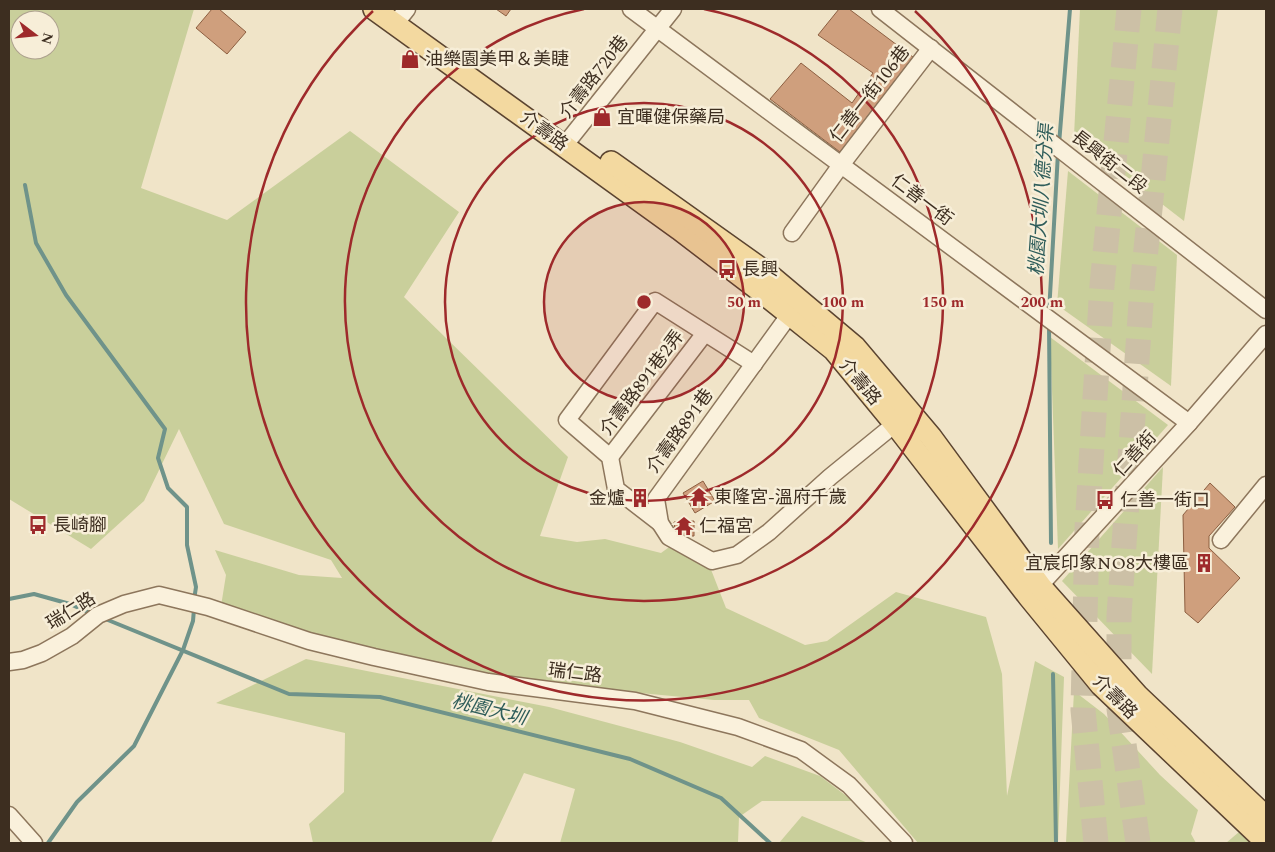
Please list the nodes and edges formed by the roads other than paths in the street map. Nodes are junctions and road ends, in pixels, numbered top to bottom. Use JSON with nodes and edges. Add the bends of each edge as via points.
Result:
{"nodes":[{"id":1,"x":374,"y":9,"type":"edge"},
{"id":2,"x":631,"y":9,"type":"edge"},
{"id":3,"x":672,"y":9,"type":"edge"},
{"id":4,"x":880,"y":9,"type":"edge"},
{"id":5,"x":401,"y":14,"type":"edge"},
{"id":6,"x":657,"y":28,"type":"junction"},
{"id":7,"x":931,"y":48,"type":"junction"},
{"id":8,"x":569,"y":140,"type":"junction"},
{"id":9,"x":841,"y":165,"type":"junction"},
{"id":10,"x":792,"y":234,"type":"dead end"},
{"id":11,"x":1266,"y":310,"type":"edge"},
{"id":12,"x":790,"y":314,"type":"junction"},
{"id":13,"x":705,"y":333,"type":"junction"},
{"id":14,"x":1266,"y":334,"type":"edge"},
{"id":15,"x":754,"y":364,"type":"junction"},
{"id":16,"x":1189,"y":423,"type":"junction"},
{"id":17,"x":895,"y":424,"type":"junction"},
{"id":18,"x":610,"y":457,"type":"junction"},
{"id":19,"x":1266,"y":485,"type":"edge"},
{"id":20,"x":660,"y":523,"type":"junction"},
{"id":21,"x":1221,"y":540,"type":"dead end"},
{"id":22,"x":1035,"y":592,"type":"junction"},
{"id":23,"x":9,"y":662,"type":"edge"},
{"id":24,"x":9,"y":815,"type":"edge"},
{"id":25,"x":1266,"y":817,"type":"edge"},
{"id":26,"x":1266,"y":842,"type":"edge"},
{"id":27,"x":34,"y":843,"type":"edge"},
{"id":28,"x":904,"y":843,"type":"edge"}],
"edges":[{"from":1,"to":5,"type":"main road","name":"介壽路"},
{"from":2,"to":6,"type":"street","name":"仁善一街"},
{"from":3,"to":6,"type":"street","name":"介壽路720巷"},
{"from":4,"to":7,"type":"street","name":"長興街二段"},
{"from":5,"to":8,"type":"main road","name":"介壽路"},
{"from":6,"to":8,"type":"street","name":"介壽路720巷"},
{"from":6,"to":9,"type":"street","name":"仁善一街"},
{"from":7,"to":9,"type":"street","name":"仁善一街106巷"},
{"from":7,"to":11,"type":"street","name":"長興街二段"},
{"from":8,"to":12,"type":"main road","name":"介壽路"},
{"from":8,"to":22,"type":"main road","name":"介壽路","via":[[768,273],[855,347],[931,438]]},
{"from":9,"to":10,"type":"street","name":"仁善一街106巷"},
{"from":9,"to":16,"type":"street","name":"仁善一街"},
{"from":12,"to":15,"type":"street","name":"介壽路891巷"},
{"from":12,"to":17,"type":"main road","name":"介壽路","via":[[834,350]]},
{"from":13,"to":15,"type":"street"},
{"from":13,"to":18,"type":"street","name":"介壽路891巷2弄"},
{"from":13,"to":18,"type":"street","name":"介壽路891巷2弄","via":[[656,301],[567,420]]},
{"from":14,"to":16,"type":"street","name":"仁善街"},
{"from":15,"to":20,"type":"street","name":"介壽路891巷","via":[[656,499]]},
{"from":16,"to":22,"type":"street","name":"仁善街"},
{"from":17,"to":20,"type":"street","via":[[769,532],[737,554],[712,561],[669,536]]},
{"from":17,"to":22,"type":"main road","name":"介壽路"},
{"from":18,"to":20,"type":"street","name":"介壽路891巷2弄","via":[[616,489]]},
{"from":19,"to":21,"type":"street"},
{"from":22,"to":25,"type":"main road","name":"介壽路","via":[[1138,696]]},
{"from":22,"to":26,"type":"main road","name":"介壽路","via":[[1102,685]]},
{"from":23,"to":28,"type":"street","name":"瑞仁路","via":[[42,653],[72,636],[98,615],[124,604],[159,596],[185,601],[308,641],[374,658],[488,682],[635,701],[738,727],[809,756],[849,785]]},
{"from":24,"to":27,"type":"street"}]}
